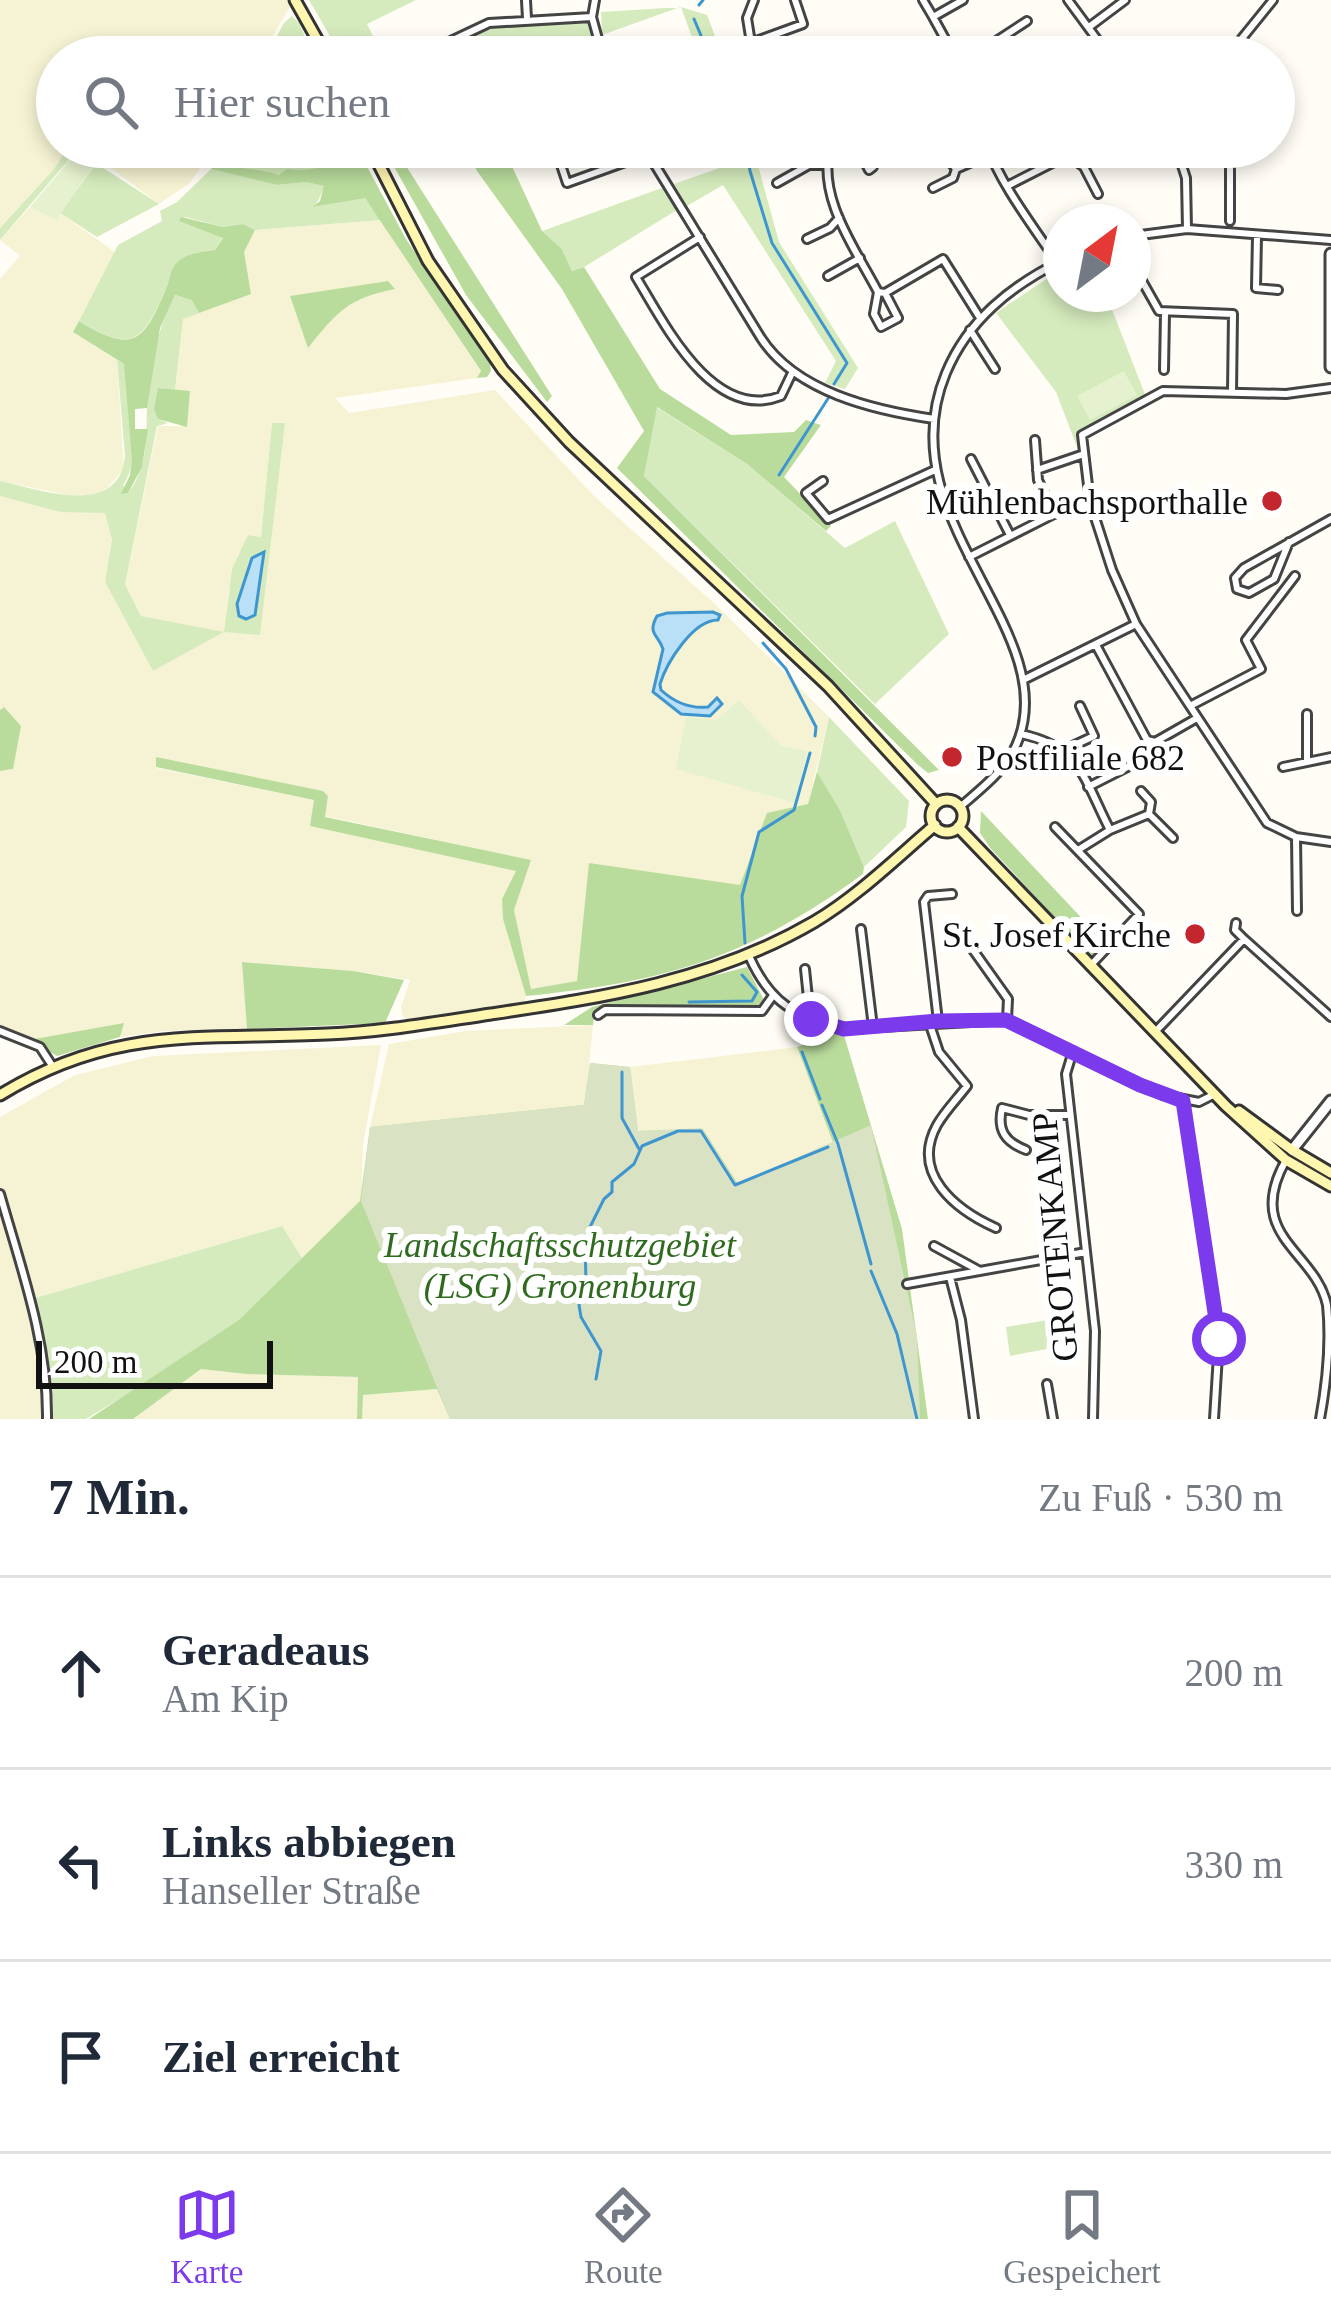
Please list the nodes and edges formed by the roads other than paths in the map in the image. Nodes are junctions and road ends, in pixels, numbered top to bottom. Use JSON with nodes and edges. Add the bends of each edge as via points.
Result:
{"nodes":[{"id":1,"x":295,"y":0,"type":"edge"},
{"id":2,"x":526,"y":0,"type":"edge"},
{"id":3,"x":595,"y":0,"type":"edge"},
{"id":4,"x":754,"y":0,"type":"edge"},
{"id":5,"x":794,"y":0,"type":"edge"},
{"id":6,"x":923,"y":0,"type":"edge"},
{"id":7,"x":963,"y":0,"type":"edge"},
{"id":8,"x":1067,"y":0,"type":"edge"},
{"id":9,"x":1125,"y":0,"type":"edge"},
{"id":10,"x":1273,"y":0,"type":"edge"},
{"id":11,"x":592,"y":17,"type":"junction"},
{"id":12,"x":933,"y":17,"type":"junction"},
{"id":13,"x":527,"y":19,"type":"junction"},
{"id":14,"x":1027,"y":21,"type":"dead end"},
{"id":15,"x":1089,"y":27,"type":"junction"},
{"id":16,"x":315,"y":36,"type":"edge"},
{"id":17,"x":461,"y":36,"type":"edge"},
{"id":18,"x":597,"y":36,"type":"edge"},
{"id":19,"x":751,"y":36,"type":"edge"},
{"id":20,"x":771,"y":36,"type":"edge"},
{"id":21,"x":943,"y":36,"type":"edge"},
{"id":22,"x":1004,"y":36,"type":"edge"},
{"id":23,"x":1095,"y":36,"type":"edge"},
{"id":24,"x":1244,"y":36,"type":"edge"},
{"id":25,"x":381,"y":168,"type":"edge"},
{"id":26,"x":562,"y":168,"type":"edge"},
{"id":27,"x":604,"y":168,"type":"edge"},
{"id":28,"x":657,"y":168,"type":"edge"},
{"id":29,"x":804,"y":168,"type":"edge"},
{"id":30,"x":826,"y":168,"type":"edge"},
{"id":31,"x":994,"y":168,"type":"edge"},
{"id":32,"x":1038,"y":168,"type":"edge"},
{"id":33,"x":1085,"y":168,"type":"edge"},
{"id":34,"x":1183,"y":168,"type":"edge"},
{"id":35,"x":1230,"y":168,"type":"edge"},
{"id":36,"x":956,"y":169,"type":"edge"},
{"id":37,"x":777,"y":183,"type":"dead end"},
{"id":38,"x":1009,"y":185,"type":"junction"},
{"id":39,"x":933,"y":188,"type":"dead end"},
{"id":40,"x":1098,"y":194,"type":"dead end"},
{"id":41,"x":840,"y":217,"type":"junction"},
{"id":42,"x":1230,"y":221,"type":"dead end"},
{"id":43,"x":1187,"y":229,"type":"junction"},
{"id":44,"x":1151,"y":234,"type":"edge"},
{"id":45,"x":1257,"y":236,"type":"junction"},
{"id":46,"x":700,"y":237,"type":"junction"},
{"id":47,"x":1043,"y":237,"type":"edge"},
{"id":48,"x":807,"y":239,"type":"dead end"},
{"id":49,"x":1331,"y":240,"type":"edge"},
{"id":50,"x":1331,"y":254,"type":"edge"},
{"id":51,"x":860,"y":258,"type":"junction"},
{"id":52,"x":1043,"y":271,"type":"edge"},
{"id":53,"x":828,"y":276,"type":"dead end"},
{"id":54,"x":1278,"y":290,"type":"dead end"},
{"id":55,"x":882,"y":293,"type":"junction"},
{"id":56,"x":1151,"y":297,"type":"edge"},
{"id":57,"x":1165,"y":313,"type":"junction"},
{"id":58,"x":980,"y":318,"type":"junction"},
{"id":59,"x":970,"y":330,"type":"junction"},
{"id":60,"x":1331,"y":367,"type":"edge"},
{"id":61,"x":995,"y":369,"type":"dead end"},
{"id":62,"x":1164,"y":370,"type":"dead end"},
{"id":63,"x":792,"y":373,"type":"junction"},
{"id":64,"x":1331,"y":388,"type":"edge"},
{"id":65,"x":1232,"y":393,"type":"junction"},
{"id":66,"x":934,"y":419,"type":"junction"},
{"id":67,"x":1035,"y":440,"type":"dead end"},
{"id":68,"x":1084,"y":454,"type":"junction"},
{"id":69,"x":971,"y":459,"type":"dead end"},
{"id":70,"x":935,"y":470,"type":"junction"},
{"id":71,"x":1037,"y":470,"type":"junction"},
{"id":72,"x":823,"y":481,"type":"dead end"},
{"id":73,"x":1090,"y":502,"type":"junction"},
{"id":74,"x":1054,"y":514,"type":"junction"},
{"id":75,"x":1331,"y":519,"type":"edge"},
{"id":76,"x":1010,"y":535,"type":"junction"},
{"id":77,"x":1289,"y":542,"type":"junction"},
{"id":78,"x":969,"y":557,"type":"junction"},
{"id":79,"x":1294,"y":575,"type":"dead end"},
{"id":80,"x":1136,"y":624,"type":"junction"},
{"id":81,"x":1096,"y":645,"type":"junction"},
{"id":82,"x":1023,"y":680,"type":"junction"},
{"id":83,"x":1080,"y":706,"type":"dead end"},
{"id":84,"x":1190,"y":706,"type":"junction"},
{"id":85,"x":1307,"y":714,"type":"dead end"},
{"id":86,"x":1197,"y":717,"type":"junction"},
{"id":87,"x":1021,"y":734,"type":"junction"},
{"id":88,"x":1155,"y":742,"type":"junction"},
{"id":89,"x":1064,"y":750,"type":"junction"},
{"id":90,"x":1331,"y":757,"type":"edge"},
{"id":91,"x":1307,"y":762,"type":"junction"},
{"id":92,"x":1283,"y":767,"type":"dead end"},
{"id":93,"x":1088,"y":787,"type":"junction"},
{"id":94,"x":1141,"y":791,"type":"dead end"},
{"id":95,"x":936,"y":804,"type":"junction"},
{"id":96,"x":961,"y":807,"type":"junction"},
{"id":97,"x":1149,"y":814,"type":"junction"},
{"id":98,"x":935,"y":825,"type":"junction"},
{"id":99,"x":958,"y":827,"type":"junction"},
{"id":100,"x":1054,"y":827,"type":"dead end"},
{"id":101,"x":1110,"y":830,"type":"junction"},
{"id":102,"x":1296,"y":837,"type":"junction"},
{"id":103,"x":1173,"y":838,"type":"dead end"},
{"id":104,"x":1331,"y":842,"type":"edge"},
{"id":105,"x":1078,"y":850,"type":"junction"},
{"id":106,"x":952,"y":894,"type":"dead end"},
{"id":107,"x":1297,"y":911,"type":"dead end"},
{"id":108,"x":1236,"y":922,"type":"dead end"},
{"id":109,"x":861,"y":929,"type":"dead end"},
{"id":110,"x":1244,"y":939,"type":"junction"},
{"id":111,"x":970,"y":947,"type":"dead end"},
{"id":112,"x":748,"y":956,"type":"junction"},
{"id":113,"x":1090,"y":966,"type":"junction"},
{"id":114,"x":805,"y":969,"type":"dead end"},
{"id":115,"x":772,"y":997,"type":"junction"},
{"id":116,"x":800,"y":1014,"type":"junction"},
{"id":117,"x":598,"y":1015,"type":"dead end"},
{"id":118,"x":1331,"y":1017,"type":"edge"},
{"id":119,"x":1006,"y":1020,"type":"junction"},
{"id":120,"x":934,"y":1022,"type":"junction"},
{"id":121,"x":873,"y":1028,"type":"junction"},
{"id":122,"x":0,"y":1031,"type":"edge"},
{"id":123,"x":1154,"y":1032,"type":"junction"},
{"id":124,"x":1072,"y":1051,"type":"junction"},
{"id":125,"x":53,"y":1067,"type":"junction"},
{"id":126,"x":1216,"y":1093,"type":"junction"},
{"id":127,"x":0,"y":1095,"type":"edge"},
{"id":128,"x":1183,"y":1101,"type":"junction"},
{"id":129,"x":1331,"y":1101,"type":"edge"},
{"id":130,"x":1068,"y":1115,"type":"junction"},
{"id":131,"x":1026,"y":1150,"type":"dead end"},
{"id":132,"x":1289,"y":1155,"type":"junction"},
{"id":133,"x":1331,"y":1173,"type":"edge"},
{"id":134,"x":1331,"y":1186,"type":"edge"},
{"id":135,"x":0,"y":1194,"type":"edge"},
{"id":136,"x":996,"y":1228,"type":"dead end"},
{"id":137,"x":934,"y":1246,"type":"dead end"},
{"id":138,"x":1088,"y":1251,"type":"junction"},
{"id":139,"x":979,"y":1271,"type":"junction"},
{"id":140,"x":950,"y":1276,"type":"junction"},
{"id":141,"x":907,"y":1284,"type":"dead end"},
{"id":142,"x":1047,"y":1384,"type":"dead end"},
{"id":143,"x":47,"y":1419,"type":"edge"},
{"id":144,"x":974,"y":1419,"type":"edge"},
{"id":145,"x":1053,"y":1419,"type":"edge"},
{"id":146,"x":1093,"y":1419,"type":"edge"},
{"id":147,"x":1214,"y":1419,"type":"edge"},
{"id":148,"x":1319,"y":1419,"type":"edge"}],
"edges":[{"from":1,"to":16,"type":"main road"},
{"from":2,"to":13,"type":"street"},
{"from":3,"to":11,"type":"street"},
{"from":4,"to":19,"type":"street"},
{"from":5,"to":20,"type":"street","via":[[803,24]]},
{"from":6,"to":12,"type":"street"},
{"from":7,"to":12,"type":"street"},
{"from":8,"to":15,"type":"street"},
{"from":9,"to":15,"type":"street"},
{"from":10,"to":24,"type":"street"},
{"from":11,"to":13,"type":"street"},
{"from":11,"to":18,"type":"street"},
{"from":12,"to":21,"type":"street"},
{"from":13,"to":17,"type":"street"},
{"from":14,"to":22,"type":"street"},
{"from":15,"to":23,"type":"street"},
{"from":25,"to":95,"type":"main road","via":[[428,261],[503,370],[568,442],[828,686]]},
{"from":26,"to":27,"type":"street","via":[[567,183]]},
{"from":28,"to":46,"type":"street"},
{"from":29,"to":37,"type":"street"},
{"from":30,"to":41,"type":"street"},
{"from":31,"to":38,"type":"street"},
{"from":32,"to":38,"type":"street"},
{"from":33,"to":40,"type":"street"},
{"from":34,"to":43,"type":"street"},
{"from":35,"to":42,"type":"street"},
{"from":36,"to":39,"type":"street"},
{"from":38,"to":47,"type":"street"},
{"from":41,"to":48,"type":"street"},
{"from":41,"to":51,"type":"street"},
{"from":43,"to":44,"type":"street"},
{"from":43,"to":45,"type":"street"},
{"from":45,"to":49,"type":"street"},
{"from":45,"to":54,"type":"street","via":[[1256,288]]},
{"from":46,"to":63,"type":"street"},
{"from":46,"to":63,"type":"street","via":[[636,277],[686,359],[749,400],[776,399]]},
{"from":50,"to":60,"type":"street"},
{"from":51,"to":53,"type":"street"},
{"from":51,"to":55,"type":"street"},
{"from":52,"to":58,"type":"street"},
{"from":55,"to":55,"type":"street","via":[[898,318],[881,327],[874,314]]},
{"from":55,"to":58,"type":"street","via":[[944,259]]},
{"from":56,"to":57,"type":"street"},
{"from":57,"to":62,"type":"street"},
{"from":57,"to":65,"type":"street","via":[[1233,314]]},
{"from":58,"to":59,"type":"street"},
{"from":59,"to":61,"type":"street"},
{"from":59,"to":66,"type":"street"},
{"from":63,"to":66,"type":"street"},
{"from":64,"to":65,"type":"street"},
{"from":65,"to":68,"type":"street","via":[[1163,391],[1082,435]]},
{"from":66,"to":70,"type":"street"},
{"from":67,"to":71,"type":"street"},
{"from":68,"to":71,"type":"street"},
{"from":68,"to":73,"type":"street"},
{"from":69,"to":76,"type":"street"},
{"from":70,"to":72,"type":"street","via":[[828,520],[806,494]]},
{"from":70,"to":78,"type":"street"},
{"from":71,"to":74,"type":"street"},
{"from":73,"to":74,"type":"street"},
{"from":73,"to":80,"type":"street"},
{"from":74,"to":76,"type":"street"},
{"from":75,"to":77,"type":"street"},
{"from":76,"to":78,"type":"street"},
{"from":77,"to":77,"type":"street","via":[[1271,583],[1249,593],[1237,589],[1240,571]]},
{"from":78,"to":82,"type":"street"},
{"from":79,"to":84,"type":"street","via":[[1246,640],[1261,669]]},
{"from":80,"to":81,"type":"street"},
{"from":80,"to":84,"type":"street"},
{"from":81,"to":82,"type":"street"},
{"from":81,"to":88,"type":"street"},
{"from":82,"to":87,"type":"street"},
{"from":83,"to":89,"type":"street","via":[[1094,736]]},
{"from":84,"to":86,"type":"street"},
{"from":85,"to":91,"type":"street"},
{"from":86,"to":88,"type":"street"},
{"from":86,"to":102,"type":"street","via":[[1267,823]]},
{"from":87,"to":89,"type":"street"},
{"from":87,"to":96,"type":"street","via":[[1003,767]]},
{"from":88,"to":93,"type":"street","via":[[1153,754]]},
{"from":89,"to":93,"type":"street"},
{"from":90,"to":91,"type":"street"},
{"from":91,"to":92,"type":"street"},
{"from":93,"to":101,"type":"street"},
{"from":94,"to":97,"type":"street"},
{"from":95,"to":96,"type":"main road"},
{"from":95,"to":98,"type":"main road"},
{"from":96,"to":99,"type":"main road"},
{"from":97,"to":101,"type":"street"},
{"from":97,"to":103,"type":"street"},
{"from":98,"to":99,"type":"main road"},
{"from":98,"to":112,"type":"main road","via":[[840,905]]},
{"from":99,"to":113,"type":"main road"},
{"from":100,"to":105,"type":"street"},
{"from":101,"to":105,"type":"street"},
{"from":102,"to":104,"type":"street"},
{"from":102,"to":107,"type":"street"},
{"from":105,"to":113,"type":"street","via":[[1139,914]]},
{"from":106,"to":120,"type":"street","via":[[924,902]]},
{"from":108,"to":110,"type":"street"},
{"from":109,"to":121,"type":"street"},
{"from":110,"to":118,"type":"street"},
{"from":110,"to":123,"type":"street"},
{"from":111,"to":119,"type":"street","via":[[1009,998]]},
{"from":112,"to":115,"type":"street"},
{"from":112,"to":125,"type":"main road","via":[[590,999],[362,1032],[152,1039]]},
{"from":113,"to":123,"type":"main road"},
{"from":114,"to":116,"type":"street","via":[[808,998]]},
{"from":115,"to":116,"type":"street"},
{"from":115,"to":117,"type":"street","via":[[762,1011]]},
{"from":116,"to":121,"type":"street","via":[[844,1029]]},
{"from":119,"to":120,"type":"street"},
{"from":119,"to":124,"type":"street"},
{"from":120,"to":121,"type":"street"},
{"from":120,"to":136,"type":"street","via":[[939,1052],[967,1086],[935,1127],[932,1174],[944,1195]]},
{"from":122,"to":125,"type":"street","via":[[40,1047]]},
{"from":123,"to":126,"type":"main road"},
{"from":124,"to":128,"type":"street"},
{"from":124,"to":130,"type":"street","name":"GROTENKAMP"},
{"from":125,"to":127,"type":"main road"},
{"from":126,"to":128,"type":"street"},
{"from":126,"to":132,"type":"main road"},
{"from":128,"to":147,"type":"street","via":[[1219,1339]]},
{"from":129,"to":132,"type":"street"},
{"from":130,"to":131,"type":"street","via":[[1002,1108],[1002,1133]]},
{"from":130,"to":138,"type":"street","name":"GROTENKAMP"},
{"from":132,"to":133,"type":"main road"},
{"from":132,"to":134,"type":"main road"},
{"from":132,"to":148,"type":"street","via":[[1275,1183],[1275,1214],[1328,1313],[1330,1378]]},
{"from":135,"to":143,"type":"street","via":[[40,1339]]},
{"from":137,"to":139,"type":"street"},
{"from":138,"to":139,"type":"street"},
{"from":138,"to":146,"type":"street","name":"GROTENKAMP"},
{"from":139,"to":140,"type":"street"},
{"from":140,"to":141,"type":"street"},
{"from":140,"to":144,"type":"street"},
{"from":142,"to":145,"type":"street"}]}
